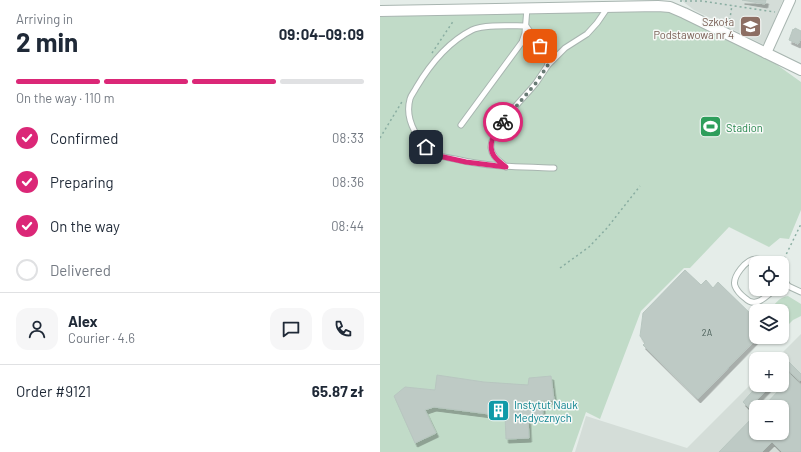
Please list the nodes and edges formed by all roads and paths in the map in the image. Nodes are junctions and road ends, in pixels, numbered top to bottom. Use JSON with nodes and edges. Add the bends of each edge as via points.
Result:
{"nodes":[{"id":1,"x":790,"y":0,"type":"edge"},
{"id":2,"x":680,"y":1,"type":"edge"},
{"id":3,"x":472,"y":4,"type":"edge"},
{"id":4,"x":611,"y":5,"type":"edge"},
{"id":5,"x":732,"y":5,"type":"junction"},
{"id":6,"x":527,"y":8,"type":"junction"},
{"id":7,"x":380,"y":11,"type":"edge"},
{"id":8,"x":780,"y":12,"type":"dead end"},
{"id":9,"x":526,"y":26,"type":"junction"},
{"id":10,"x":728,"y":29,"type":"dead end"},
{"id":11,"x":766,"y":53,"type":"junction"},
{"id":12,"x":548,"y":65,"type":"junction"},
{"id":13,"x":801,"y":70,"type":"edge"},
{"id":14,"x":461,"y":126,"type":"dead end"},
{"id":15,"x":506,"y":167,"type":"junction"},
{"id":16,"x":554,"y":168,"type":"dead end"},
{"id":17,"x":640,"y":186,"type":"dead end"},
{"id":18,"x":801,"y":224,"type":"edge"},
{"id":19,"x":785,"y":256,"type":"edge"},
{"id":20,"x":749,"y":262,"type":"edge"},
{"id":21,"x":560,"y":268,"type":"dead end"},
{"id":22,"x":789,"y":288,"type":"edge"},
{"id":23,"x":801,"y":292,"type":"edge"},
{"id":24,"x":767,"y":296,"type":"edge"}],
"edges":[{"from":1,"to":11,"type":"street"},
{"from":2,"to":5,"type":"path"},
{"from":3,"to":6,"type":"street"},
{"from":3,"to":7,"type":"street"},
{"from":4,"to":6,"type":"street"},
{"from":4,"to":11,"type":"street","via":[[670,7]]},
{"from":4,"to":12,"type":"lane","via":[[587,34],[565,48]]},
{"from":5,"to":8,"type":"path"},
{"from":5,"to":10,"type":"path"},
{"from":6,"to":9,"type":"lane"},
{"from":9,"to":12,"type":"lane","via":[[547,55]]},
{"from":9,"to":14,"type":"lane","via":[[522,42]]},
{"from":9,"to":15,"type":"lane","via":[[494,26],[473,30],[461,37],[424,74],[410,98],[409,115],[414,130],[426,147],[439,156]]},
{"from":11,"to":13,"type":"street"},
{"from":12,"to":15,"type":"lane","via":[[495,133],[491,149],[494,156]]},
{"from":15,"to":16,"type":"lane"},
{"from":17,"to":21,"type":"path","via":[[589,247]]},
{"from":18,"to":19,"type":"path"},
{"from":20,"to":24,"type":"lane","via":[[735,279],[739,293],[753,303]]},
{"from":22,"to":23,"type":"lane"}]}
